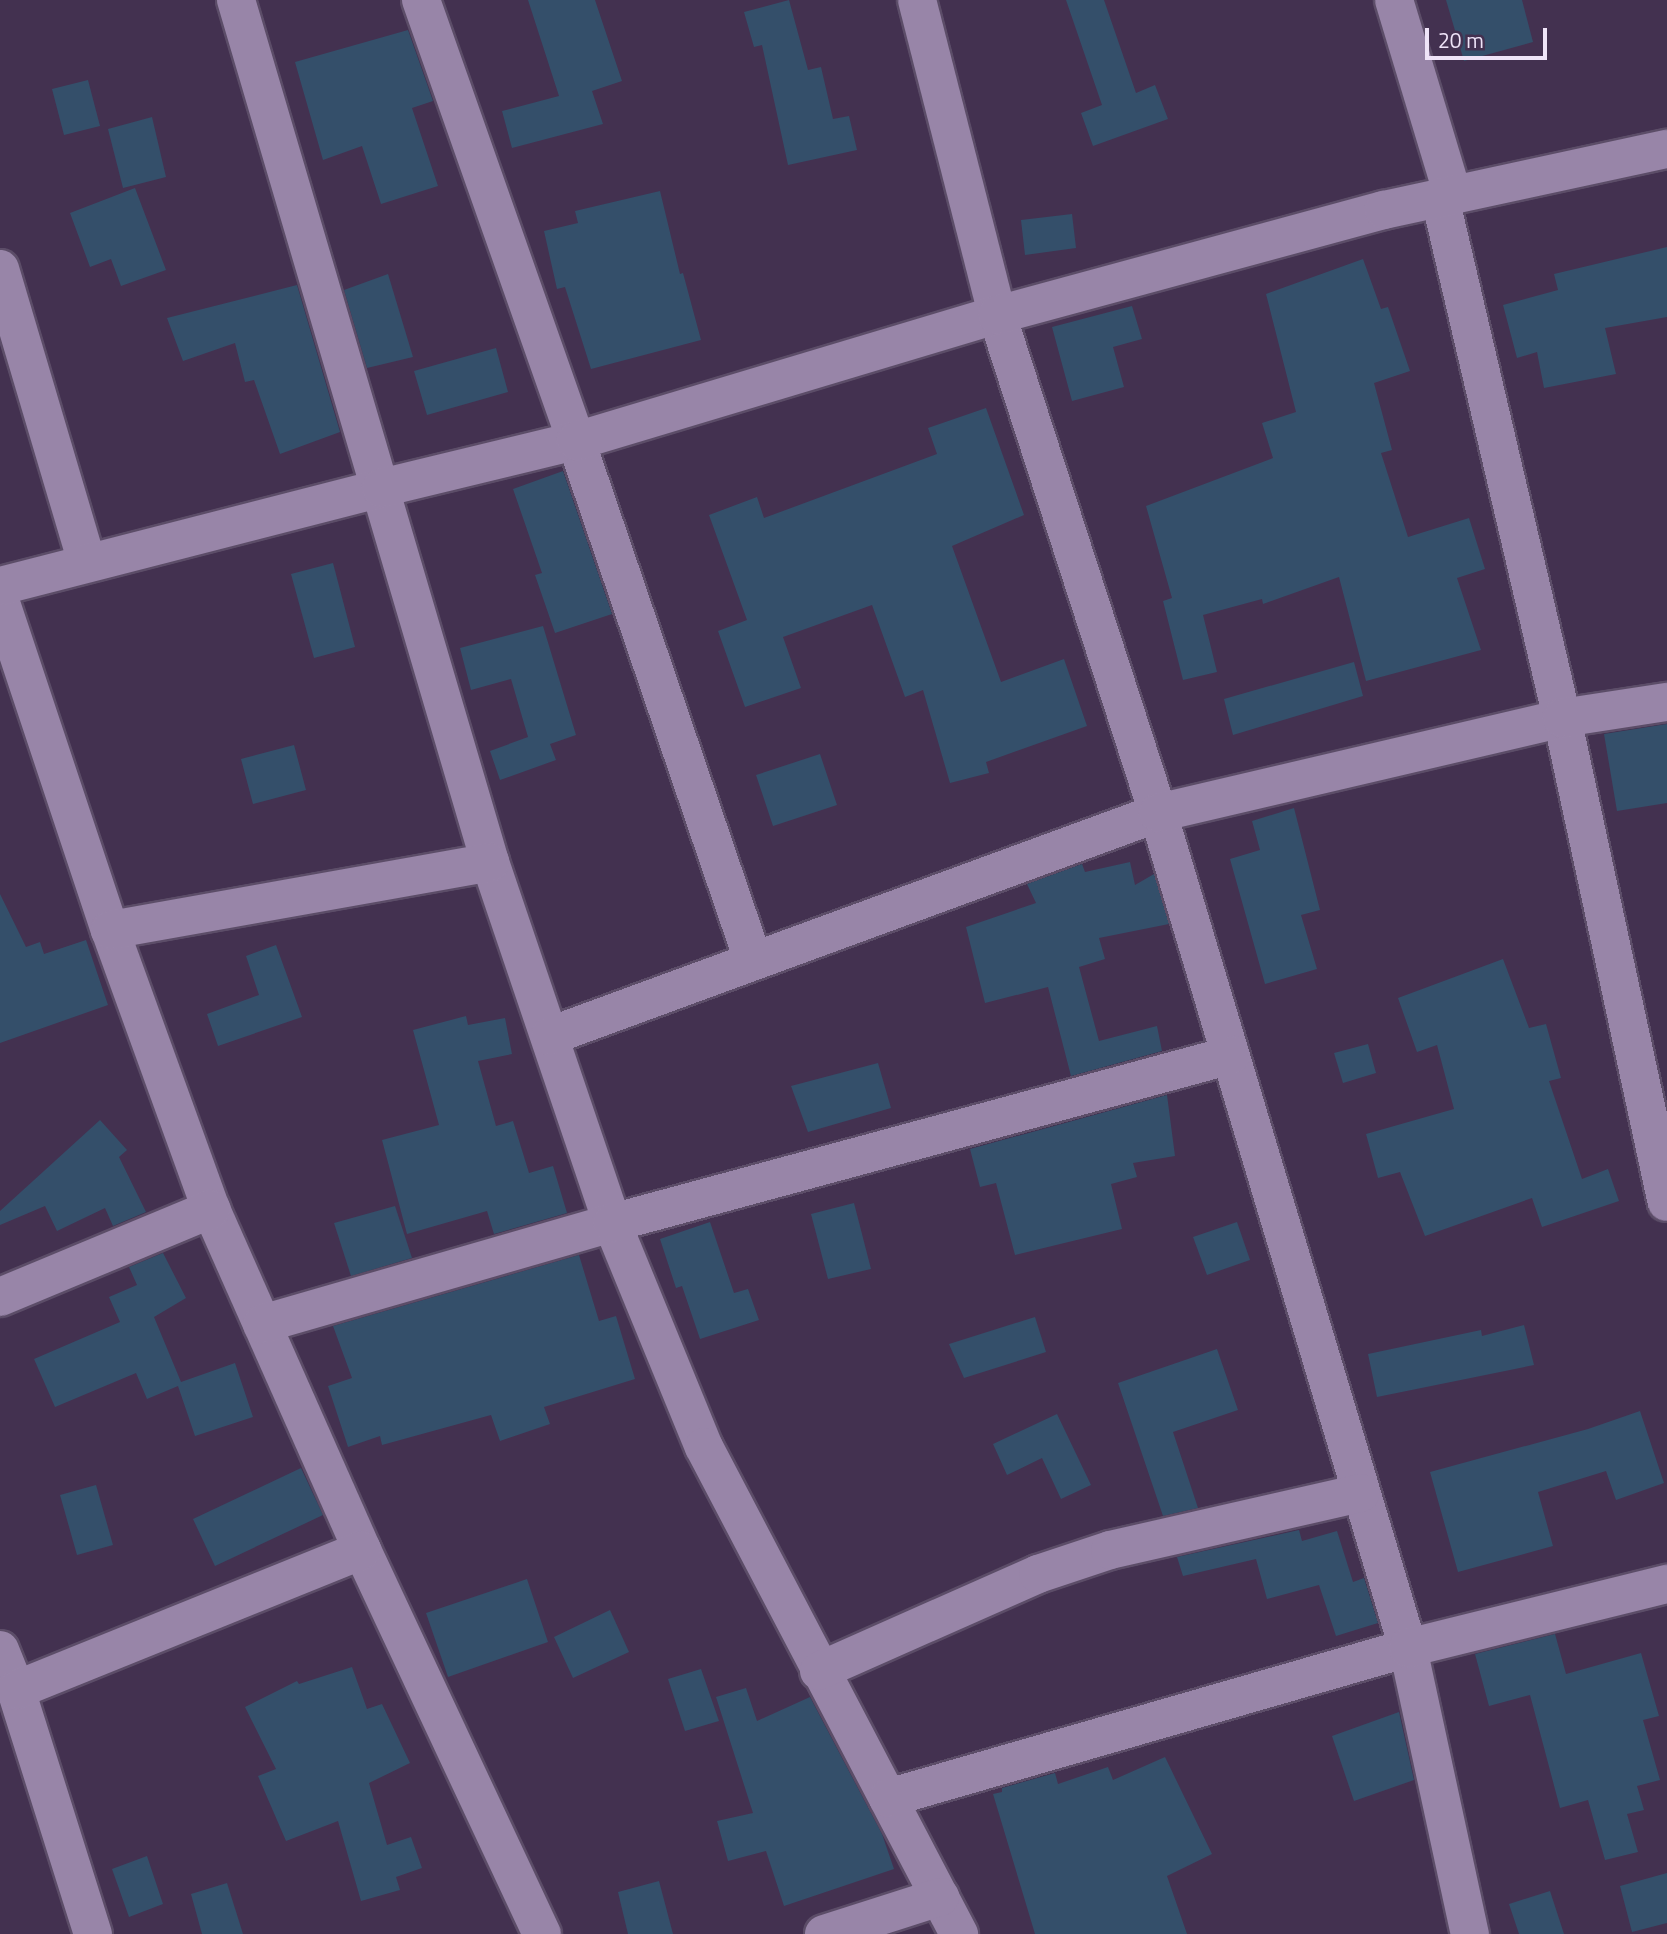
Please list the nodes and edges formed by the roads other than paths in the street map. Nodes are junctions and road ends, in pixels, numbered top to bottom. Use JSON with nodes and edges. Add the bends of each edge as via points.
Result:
{"nodes":[{"id":1,"x":236,"y":0,"type":"edge"},
{"id":2,"x":421,"y":0,"type":"edge"},
{"id":3,"x":917,"y":0,"type":"edge"},
{"id":4,"x":1394,"y":0,"type":"edge"},
{"id":5,"x":1667,"y":149,"type":"edge"},
{"id":6,"x":1446,"y":197,"type":"junction"},
{"id":7,"x":0,"y":269,"type":"edge"},
{"id":8,"x":997,"y":315,"type":"junction"},
{"id":9,"x":576,"y":441,"type":"junction"},
{"id":10,"x":381,"y":488,"type":"junction"},
{"id":11,"x":87,"y":562,"type":"junction"},
{"id":12,"x":0,"y":586,"type":"edge"},
{"id":13,"x":0,"y":600,"type":"edge"},
{"id":14,"x":1667,"y":702,"type":"edge"},
{"id":15,"x":1562,"y":718,"type":"junction"},
{"id":16,"x":1158,"y":813,"type":"junction"},
{"id":17,"x":491,"y":862,"type":"junction"},
{"id":18,"x":110,"y":930,"type":"junction"},
{"id":19,"x":753,"y":960,"type":"junction"},
{"id":20,"x":550,"y":1036,"type":"junction"},
{"id":21,"x":1231,"y":1055,"type":"junction"},
{"id":22,"x":1667,"y":1202,"type":"edge"},
{"id":23,"x":211,"y":1209,"type":"junction"},
{"id":24,"x":612,"y":1223,"type":"junction"},
{"id":25,"x":0,"y":1297,"type":"edge"},
{"id":26,"x":262,"y":1324,"type":"junction"},
{"id":27,"x":1361,"y":1493,"type":"junction"},
{"id":28,"x":362,"y":1550,"type":"junction"},
{"id":29,"x":1667,"y":1584,"type":"edge"},
{"id":30,"x":1408,"y":1648,"type":"junction"},
{"id":31,"x":0,"y":1650,"type":"edge"},
{"id":32,"x":819,"y":1671,"type":"junction"},
{"id":33,"x":16,"y":1690,"type":"junction"},
{"id":34,"x":888,"y":1798,"type":"junction"},
{"id":35,"x":940,"y":1897,"type":"junction"},
{"id":36,"x":93,"y":1934,"type":"edge"},
{"id":37,"x":542,"y":1934,"type":"edge"},
{"id":38,"x":824,"y":1934,"type":"edge"},
{"id":39,"x":959,"y":1934,"type":"edge"},
{"id":40,"x":1470,"y":1934,"type":"edge"}],
"edges":[{"from":1,"to":10,"type":"street"},
{"from":2,"to":9,"type":"street"},
{"from":3,"to":8,"type":"street"},
{"from":4,"to":6,"type":"street"},
{"from":5,"to":6,"type":"street"},
{"from":6,"to":8,"type":"street"},
{"from":6,"to":15,"type":"street"},
{"from":7,"to":11,"type":"street"},
{"from":8,"to":9,"type":"street"},
{"from":8,"to":16,"type":"street"},
{"from":9,"to":10,"type":"street"},
{"from":9,"to":19,"type":"street"},
{"from":10,"to":11,"type":"street"},
{"from":10,"to":17,"type":"street"},
{"from":11,"to":12,"type":"street"},
{"from":13,"to":18,"type":"street"},
{"from":14,"to":15,"type":"street"},
{"from":15,"to":16,"type":"street"},
{"from":15,"to":22,"type":"street"},
{"from":16,"to":19,"type":"street"},
{"from":16,"to":21,"type":"street"},
{"from":17,"to":18,"type":"street"},
{"from":17,"to":20,"type":"street"},
{"from":18,"to":23,"type":"street"},
{"from":19,"to":20,"type":"street"},
{"from":20,"to":24,"type":"street"},
{"from":21,"to":24,"type":"street"},
{"from":21,"to":27,"type":"street"},
{"from":23,"to":25,"type":"street"},
{"from":23,"to":26,"type":"street"},
{"from":24,"to":26,"type":"street"},
{"from":24,"to":32,"type":"street","via":[[704,1447]]},
{"from":26,"to":28,"type":"street"},
{"from":27,"to":30,"type":"street"},
{"from":27,"to":32,"type":"street","via":[[1110,1550],[1038,1573]]},
{"from":28,"to":33,"type":"street"},
{"from":28,"to":37,"type":"street"},
{"from":29,"to":30,"type":"street"},
{"from":30,"to":34,"type":"street"},
{"from":30,"to":40,"type":"street"},
{"from":31,"to":33,"type":"street"},
{"from":32,"to":34,"type":"street"},
{"from":33,"to":36,"type":"street"},
{"from":34,"to":35,"type":"street"},
{"from":35,"to":38,"type":"street"},
{"from":35,"to":39,"type":"street"}]}
